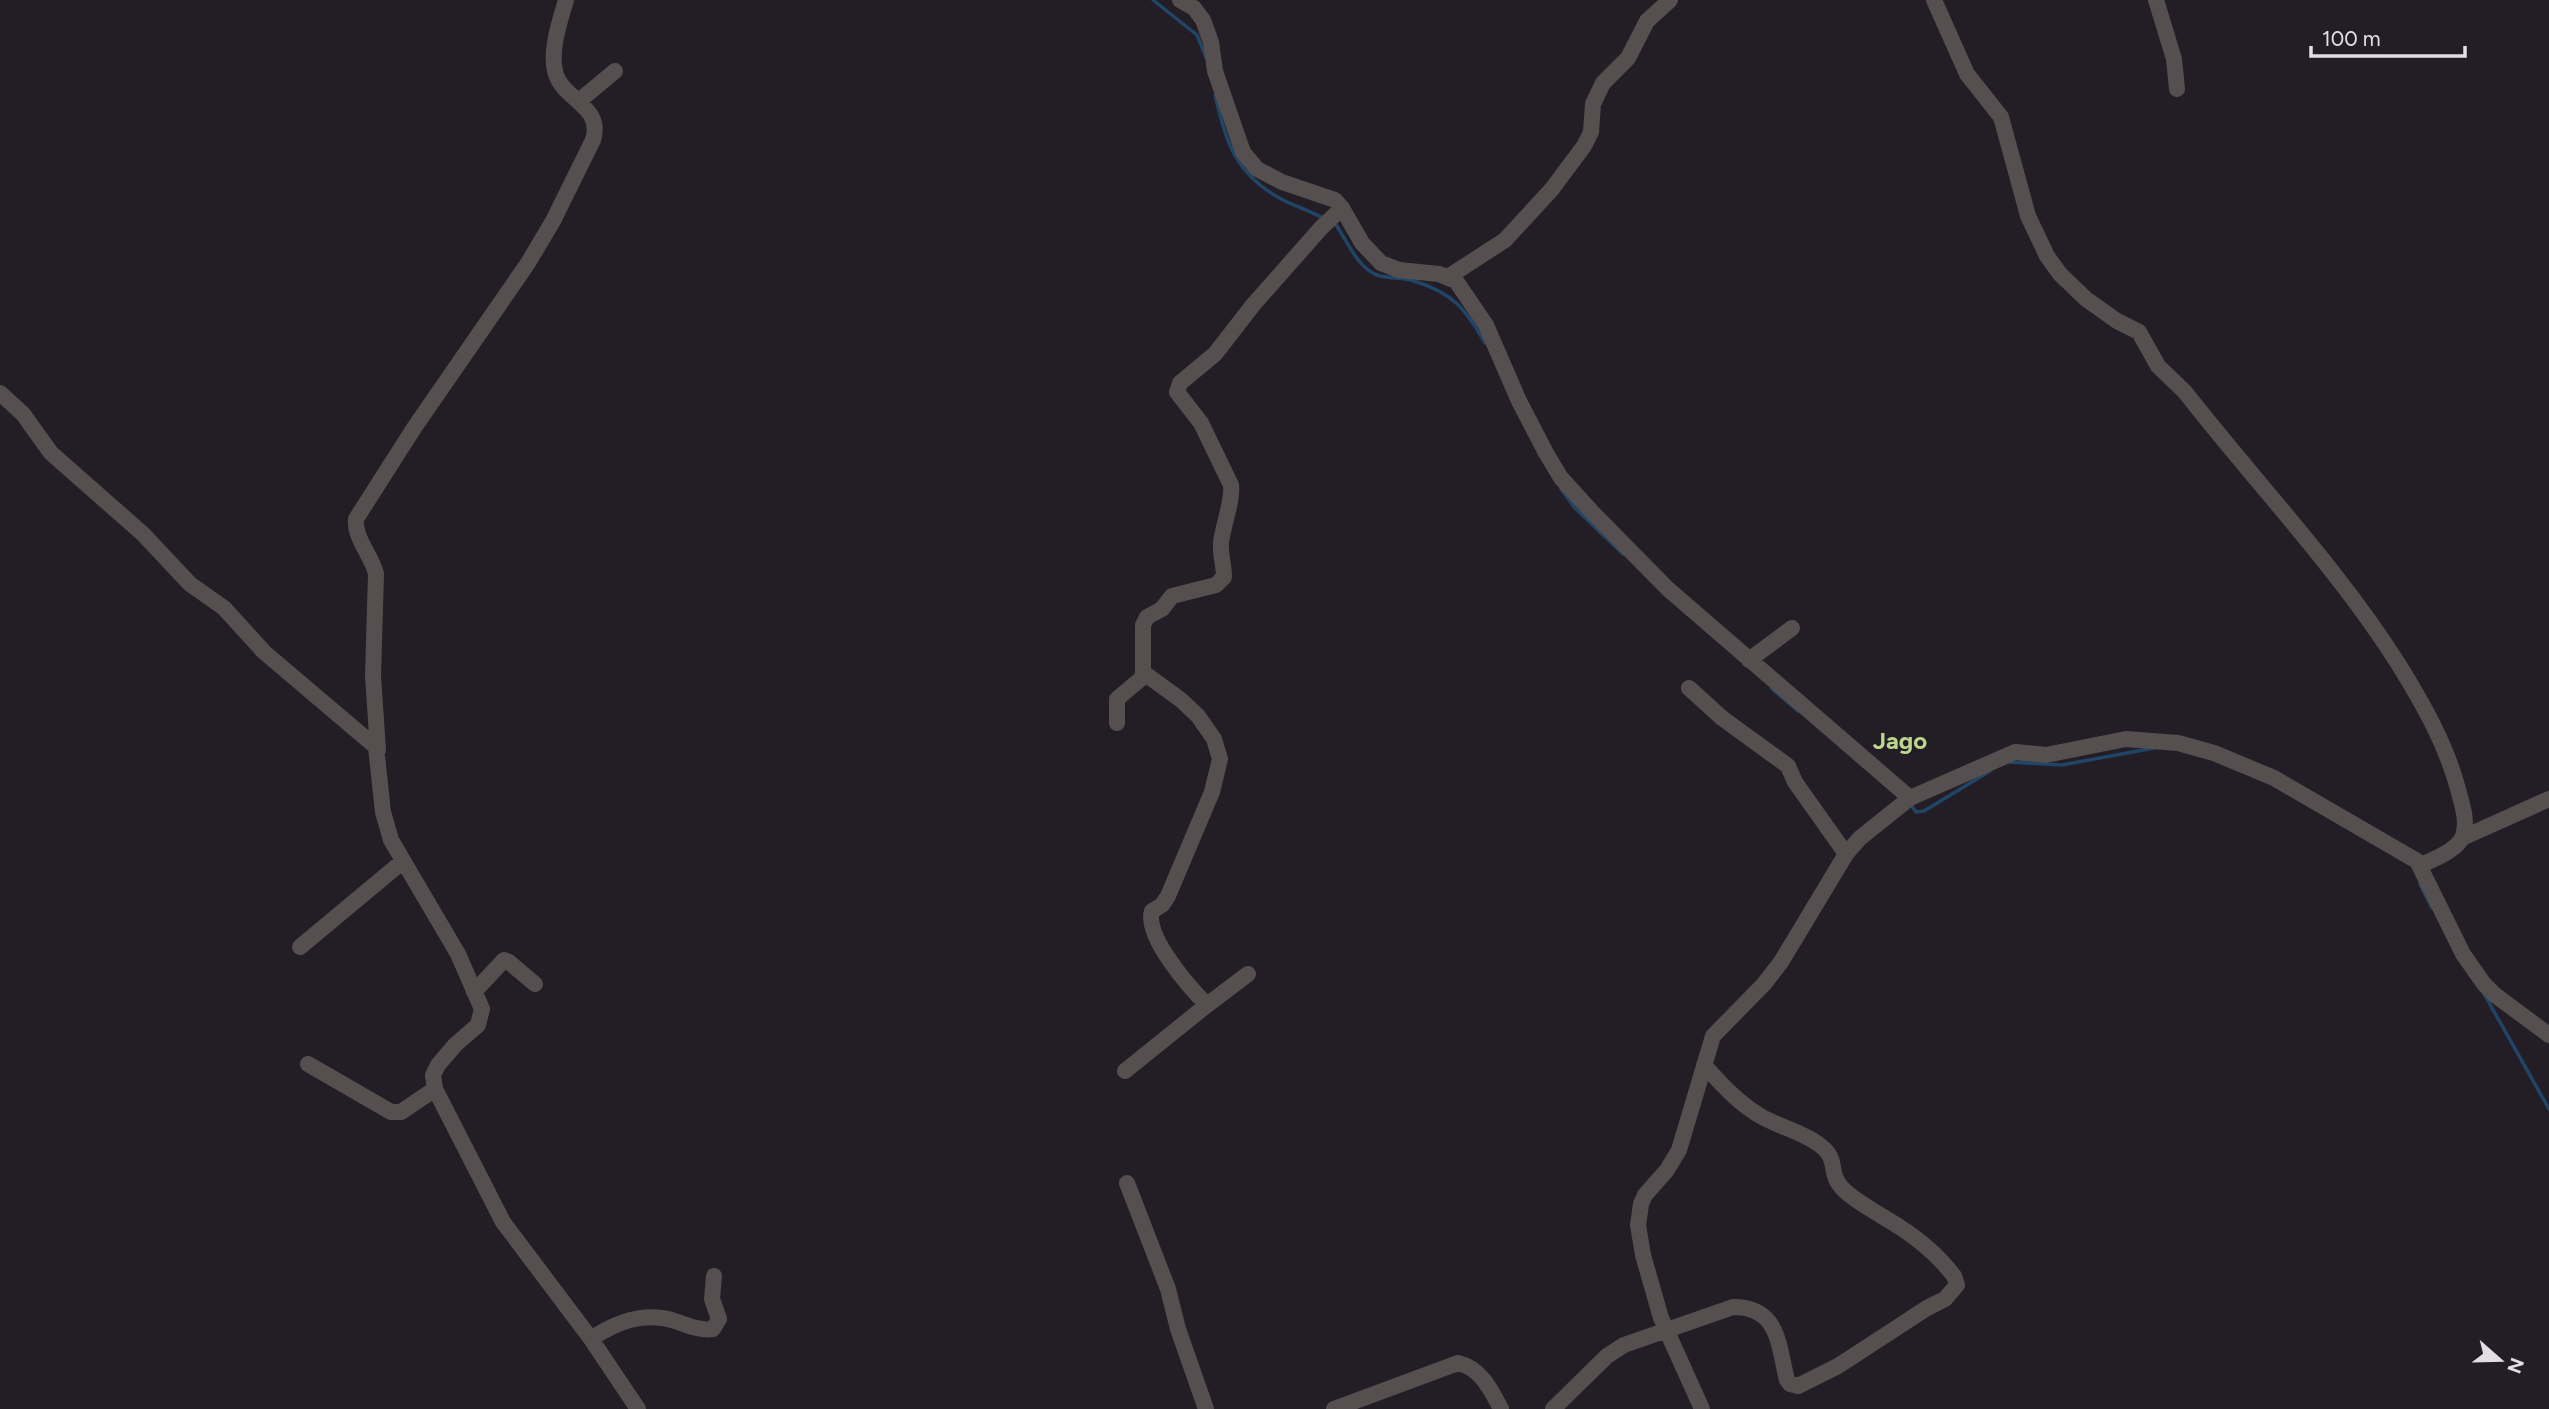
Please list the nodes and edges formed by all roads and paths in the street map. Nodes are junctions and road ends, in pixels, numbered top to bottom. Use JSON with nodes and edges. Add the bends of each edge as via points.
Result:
{"nodes":[{"id":1,"x":566,"y":0,"type":"edge"},
{"id":2,"x":1180,"y":0,"type":"edge"},
{"id":3,"x":1670,"y":0,"type":"edge"},
{"id":4,"x":1934,"y":0,"type":"edge"},
{"id":5,"x":2156,"y":0,"type":"edge"},
{"id":6,"x":615,"y":71,"type":"dead end"},
{"id":7,"x":2177,"y":89,"type":"dead end"},
{"id":8,"x":579,"y":101,"type":"junction"},
{"id":9,"x":1339,"y":211,"type":"junction"},
{"id":10,"x":1448,"y":277,"type":"junction"},
{"id":11,"x":0,"y":393,"type":"edge"},
{"id":12,"x":1793,"y":628,"type":"dead end"},
{"id":13,"x":1749,"y":660,"type":"junction"},
{"id":14,"x":1144,"y":673,"type":"junction"},
{"id":15,"x":1689,"y":688,"type":"dead end"},
{"id":16,"x":1117,"y":723,"type":"dead end"},
{"id":17,"x":377,"y":750,"type":"junction"},
{"id":18,"x":2549,"y":799,"type":"edge"},
{"id":19,"x":1907,"y":800,"type":"junction"},
{"id":20,"x":2462,"y":838,"type":"junction"},
{"id":21,"x":1846,"y":854,"type":"junction"},
{"id":22,"x":402,"y":862,"type":"junction"},
{"id":23,"x":2420,"y":866,"type":"junction"},
{"id":24,"x":300,"y":947,"type":"dead end"},
{"id":25,"x":1248,"y":974,"type":"dead end"},
{"id":26,"x":535,"y":984,"type":"dead end"},
{"id":27,"x":474,"y":992,"type":"junction"},
{"id":28,"x":1207,"y":1005,"type":"junction"},
{"id":29,"x":2549,"y":1035,"type":"edge"},
{"id":30,"x":308,"y":1064,"type":"dead end"},
{"id":31,"x":1704,"y":1065,"type":"junction"},
{"id":32,"x":1125,"y":1071,"type":"dead end"},
{"id":33,"x":435,"y":1089,"type":"junction"},
{"id":34,"x":1126,"y":1184,"type":"dead end"},
{"id":35,"x":714,"y":1276,"type":"dead end"},
{"id":36,"x":1667,"y":1331,"type":"junction"},
{"id":37,"x":591,"y":1339,"type":"junction"},
{"id":38,"x":638,"y":1409,"type":"edge"},
{"id":39,"x":1206,"y":1409,"type":"edge"},
{"id":40,"x":1334,"y":1409,"type":"edge"},
{"id":41,"x":1501,"y":1409,"type":"edge"},
{"id":42,"x":1553,"y":1409,"type":"edge"},
{"id":43,"x":1702,"y":1409,"type":"edge"}],
"edges":[{"from":1,"to":8,"type":"street","via":[[555,73]]},
{"from":2,"to":9,"type":"street","via":[[1203,20],[1215,71],[1249,162],[1282,182],[1329,197]]},
{"from":3,"to":10,"type":"street","via":[[1647,21],[1628,58],[1602,83],[1593,104],[1591,132],[1552,189],[1505,240]]},
{"from":4,"to":20,"type":"street","via":[[1967,74],[2001,117],[2028,216],[2047,256],[2087,299],[2139,332],[2158,366],[2185,392],[2373,624],[2425,706],[2453,769],[2465,823]]},
{"from":5,"to":7,"type":"street","via":[[2174,60]]},
{"from":6,"to":8,"type":"street"},
{"from":8,"to":17,"type":"street","via":[[595,121],[595,134],[553,221],[356,519],[376,574],[373,664]]},
{"from":9,"to":10,"type":"street","via":[[1381,263]]},
{"from":9,"to":14,"type":"street","via":[[1215,354],[1177,388],[1201,423],[1231,485],[1220,547],[1224,574],[1216,585],[1172,596],[1145,620]]},
{"from":10,"to":13,"type":"street","via":[[1461,287],[1486,325],[1561,478],[1668,589]]},
{"from":11,"to":17,"type":"street","via":[[57,458],[143,534],[190,584],[224,608],[264,652]]},
{"from":12,"to":13,"type":"street"},
{"from":13,"to":19,"type":"street"},
{"from":14,"to":16,"type":"street","via":[[1117,699]]},
{"from":14,"to":28,"type":"street","via":[[1198,716],[1218,749],[1219,769],[1212,792],[1166,901],[1152,911],[1150,920],[1168,957]]},
{"from":15,"to":21,"type":"street","via":[[1788,766]]},
{"from":17,"to":22,"type":"street","via":[[383,813]]},
{"from":18,"to":20,"type":"street"},
{"from":19,"to":21,"type":"street"},
{"from":19,"to":23,"type":"street","via":[[2015,752],[2046,755],[2126,739],[2178,743],[2274,778],[2408,854]]},
{"from":20,"to":23,"type":"street"},
{"from":21,"to":31,"type":"street","via":[[1781,962],[1713,1036]]},
{"from":22,"to":24,"type":"street"},
{"from":22,"to":27,"type":"street","via":[[458,954]]},
{"from":23,"to":29,"type":"street","via":[[2463,954],[2484,984]]},
{"from":25,"to":28,"type":"street"},
{"from":26,"to":27,"type":"street","via":[[504,960]]},
{"from":27,"to":33,"type":"street","via":[[482,1009],[479,1023],[438,1065],[433,1076]]},
{"from":28,"to":32,"type":"street"},
{"from":30,"to":33,"type":"street","via":[[391,1112],[401,1112]]},
{"from":31,"to":36,"type":"street","via":[[1679,1150],[1640,1204],[1643,1255]]},
{"from":31,"to":36,"type":"street","via":[[1744,1106],[1822,1146],[1832,1156],[1833,1176],[1845,1191],[1921,1241],[1949,1270],[1956,1285],[1945,1299],[1798,1386],[1787,1380],[1769,1321],[1749,1307],[1733,1307]]},
{"from":33,"to":37,"type":"street","via":[[503,1222]]},
{"from":34,"to":39,"type":"street","via":[[1168,1289]]},
{"from":35,"to":37,"type":"street","via":[[712,1299],[719,1320],[713,1329],[667,1319],[638,1319],[620,1322]]},
{"from":36,"to":42,"type":"street","via":[[1624,1345],[1607,1356]]},
{"from":36,"to":43,"type":"street"},
{"from":37,"to":38,"type":"street"},
{"from":40,"to":41,"type":"street","via":[[1458,1363],[1482,1377]]}]}
